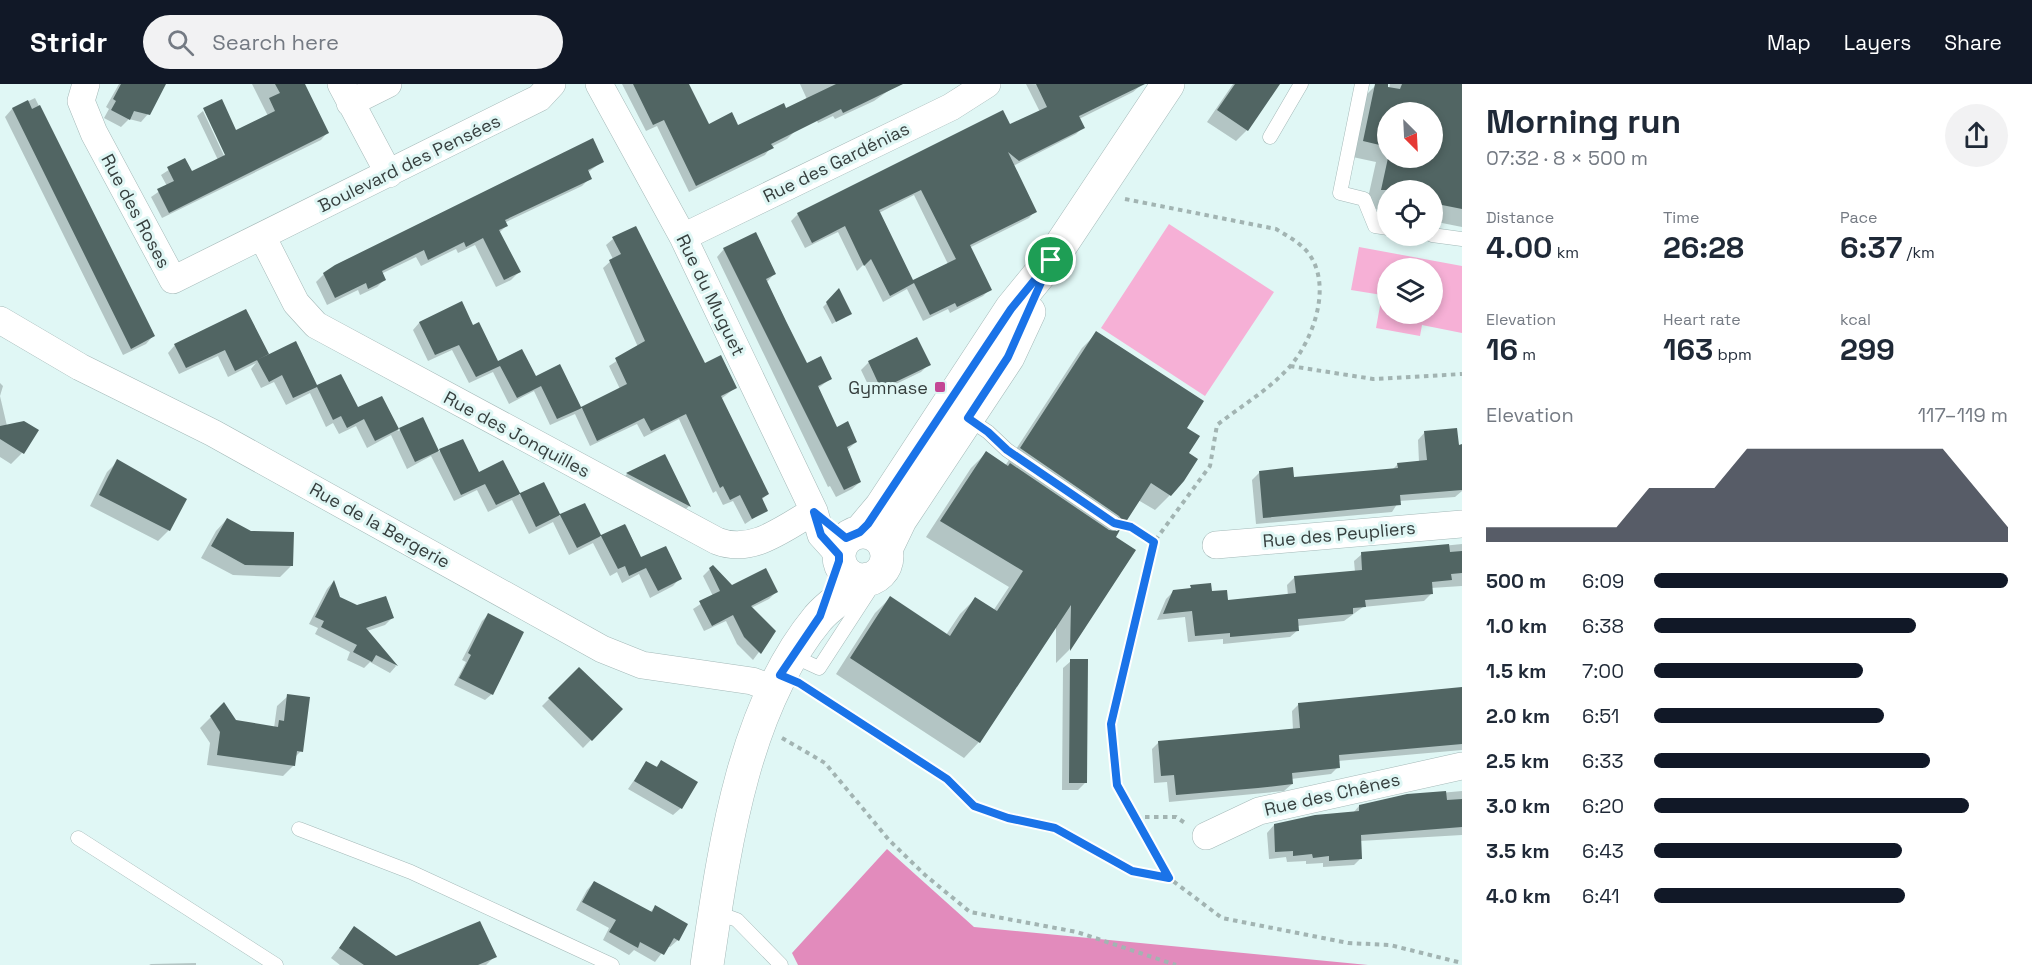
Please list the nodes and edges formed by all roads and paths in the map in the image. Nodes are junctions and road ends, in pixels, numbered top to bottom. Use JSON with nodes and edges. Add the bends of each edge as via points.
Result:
{"nodes":[{"id":1,"x":86,"y":84,"type":"edge"},
{"id":2,"x":388,"y":84,"type":"edge"},
{"id":3,"x":552,"y":84,"type":"edge"},
{"id":4,"x":599,"y":84,"type":"edge"},
{"id":5,"x":987,"y":84,"type":"edge"},
{"id":6,"x":1168,"y":84,"type":"edge"},
{"id":7,"x":1301,"y":84,"type":"edge"},
{"id":8,"x":1362,"y":84,"type":"edge"},
{"id":9,"x":346,"y":93,"type":"edge"},
{"id":10,"x":1270,"y":136,"type":"dead end"},
{"id":11,"x":388,"y":174,"type":"junction"},
{"id":12,"x":1100,"y":186,"type":"junction"},
{"id":13,"x":1377,"y":226,"type":"edge"},
{"id":14,"x":262,"y":236,"type":"junction"},
{"id":15,"x":1443,"y":236,"type":"edge"},
{"id":16,"x":683,"y":237,"type":"junction"},
{"id":17,"x":1462,"y":239,"type":"edge"},
{"id":18,"x":0,"y":320,"type":"edge"},
{"id":19,"x":1290,"y":366,"type":"junction"},
{"id":20,"x":1462,"y":374,"type":"edge"},
{"id":21,"x":958,"y":412,"type":"junction"},
{"id":22,"x":814,"y":512,"type":"junction"},
{"id":23,"x":1114,"y":523,"type":"joint"},
{"id":24,"x":1462,"y":524,"type":"edge"},
{"id":25,"x":1154,"y":542,"type":"junction"},
{"id":26,"x":1216,"y":545,"type":"dead end"},
{"id":27,"x":859,"y":556,"type":"junction"},
{"id":28,"x":781,"y":675,"type":"junction"},
{"id":29,"x":760,"y":726,"type":"junction"},
{"id":30,"x":1462,"y":766,"type":"edge"},
{"id":31,"x":1136,"y":817,"type":"junction"},
{"id":32,"x":299,"y":829,"type":"dead end"},
{"id":33,"x":1206,"y":836,"type":"joint"},
{"id":34,"x":78,"y":838,"type":"dead end"},
{"id":35,"x":1169,"y":878,"type":"junction"},
{"id":36,"x":715,"y":912,"type":"junction"},
{"id":37,"x":1462,"y":963,"type":"edge"},
{"id":38,"x":276,"y":965,"type":"edge"},
{"id":39,"x":612,"y":965,"type":"edge"},
{"id":40,"x":707,"y":965,"type":"edge"},
{"id":41,"x":781,"y":965,"type":"edge"},
{"id":42,"x":1176,"y":965,"type":"edge"}],
"edges":[{"from":1,"to":14,"type":"street","name":"Rue des Roses","via":[[81,101],[94,133],[173,280]]},
{"from":2,"to":9,"type":"street"},
{"from":3,"to":11,"type":"street","name":"Boulevard des Pensées","via":[[539,99]]},
{"from":4,"to":16,"type":"street","name":"Rue du Muguet"},
{"from":5,"to":16,"type":"street","name":"Rue des Gardénias","via":[[951,107]]},
{"from":6,"to":12,"type":"street"},
{"from":7,"to":10,"type":"lane"},
{"from":8,"to":13,"type":"lane","via":[[1340,193],[1364,199]]},
{"from":9,"to":11,"type":"street"},
{"from":11,"to":14,"type":"street","name":"Boulevard des Pensées"},
{"from":12,"to":19,"type":"path","via":[[1116,197],[1276,229],[1297,241],[1312,258],[1319,285],[1317,314],[1303,348]]},
{"from":12,"to":21,"type":"street","via":[[1051,260],[1008,357]]},
{"from":14,"to":22,"type":"street","name":"Rue des Jonquilles","via":[[296,303],[316,325],[717,540],[731,546],[762,540]]},
{"from":15,"to":17,"type":"lane"},
{"from":16,"to":22,"type":"street","name":"Rue du Muguet"},
{"from":18,"to":28,"type":"street","name":"Rue de la Bergerie","via":[[602,649],[642,665],[752,681]]},
{"from":19,"to":20,"type":"path","via":[[1373,379]]},
{"from":19,"to":25,"type":"path","via":[[1217,424],[1210,466]]},
{"from":21,"to":23,"type":"lane"},
{"from":21,"to":27,"type":"street","via":[[881,507]]},
{"from":22,"to":27,"type":"street","name":"Rue du Muguet"},
{"from":23,"to":25,"type":"path","via":[[1131,527]]},
{"from":24,"to":26,"type":"street","name":"Rue des Peupliers"},
{"from":25,"to":31,"type":"path","via":[[1111,724],[1117,785]]},
{"from":27,"to":28,"type":"street"},
{"from":27,"to":28,"type":"lane","via":[[871,591],[819,668]]},
{"from":28,"to":29,"type":"street"},
{"from":28,"to":35,"type":"path","via":[[947,779],[974,806],[1055,828],[1132,871]]},
{"from":29,"to":36,"type":"street","via":[[732,809]]},
{"from":29,"to":42,"type":"path","via":[[825,763],[889,840],[970,912],[1077,932]]},
{"from":30,"to":33,"type":"street","name":"Rue des Chênes","via":[[1259,811]]},
{"from":31,"to":33,"type":"path","via":[[1176,817]]},
{"from":31,"to":35,"type":"path"},
{"from":32,"to":39,"type":"lane","via":[[411,872]]},
{"from":34,"to":38,"type":"lane"},
{"from":35,"to":37,"type":"path","via":[[1222,918],[1348,943],[1390,945]]},
{"from":36,"to":40,"type":"street"},
{"from":36,"to":41,"type":"lane","via":[[737,920]]}]}
